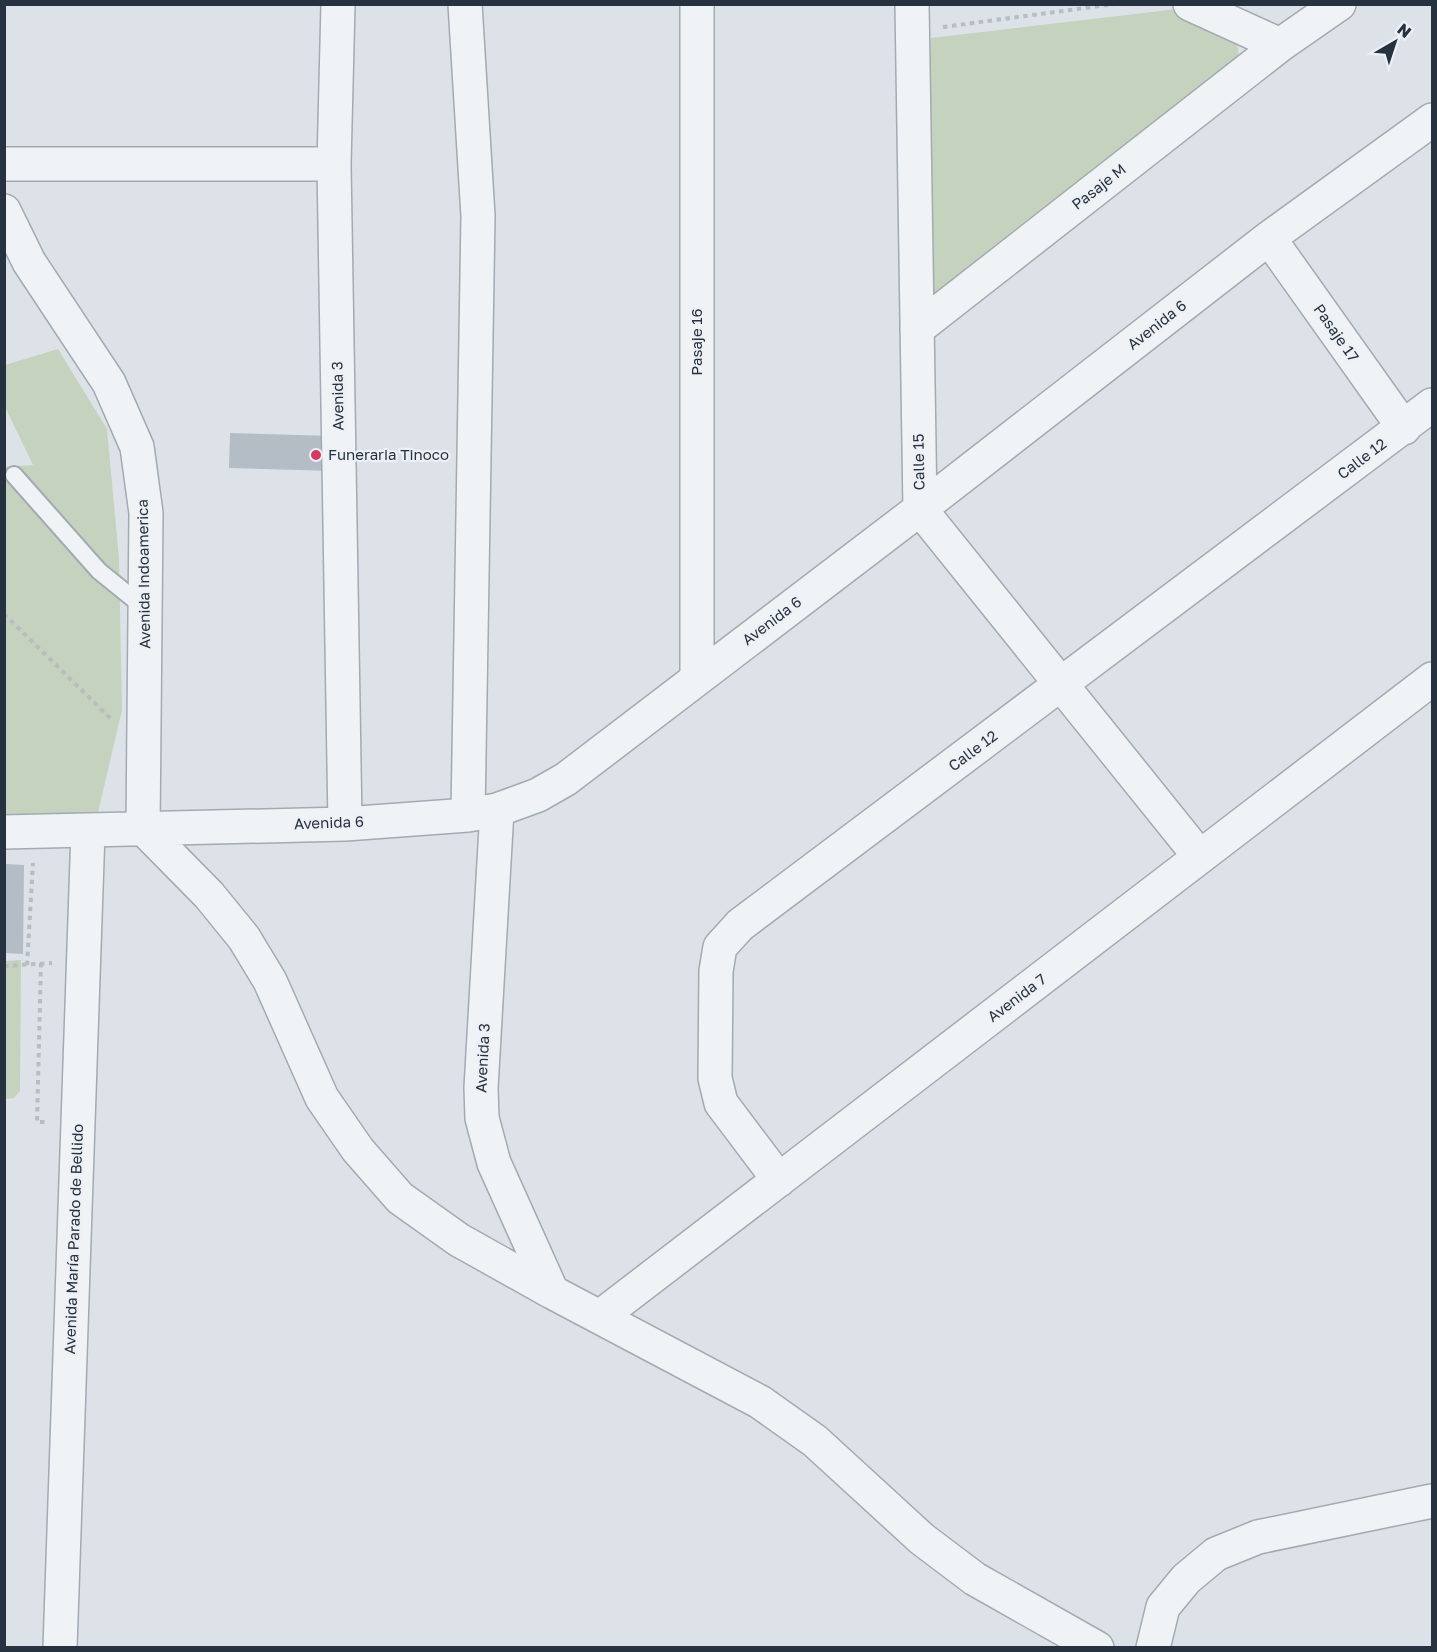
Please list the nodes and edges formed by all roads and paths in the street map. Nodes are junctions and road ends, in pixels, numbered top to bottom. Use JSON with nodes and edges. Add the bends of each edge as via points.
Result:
{"nodes":[{"id":1,"x":338,"y":4,"type":"edge"},
{"id":2,"x":465,"y":4,"type":"edge"},
{"id":3,"x":697,"y":4,"type":"edge"},
{"id":4,"x":1115,"y":4,"type":"edge"},
{"id":5,"x":1190,"y":4,"type":"edge"},
{"id":6,"x":1340,"y":4,"type":"edge"},
{"id":7,"x":913,"y":18,"type":"edge"},
{"id":8,"x":1280,"y":45,"type":"junction"},
{"id":9,"x":1432,"y":120,"type":"edge"},
{"id":10,"x":4,"y":164,"type":"edge"},
{"id":11,"x":334,"y":164,"type":"junction"},
{"id":12,"x":4,"y":211,"type":"edge"},
{"id":13,"x":1269,"y":238,"type":"junction"},
{"id":14,"x":917,"y":329,"type":"junction"},
{"id":15,"x":1432,"y":405,"type":"edge"},
{"id":16,"x":1404,"y":428,"type":"junction"},
{"id":17,"x":14,"y":475,"type":"dead end"},
{"id":18,"x":920,"y":508,"type":"junction"},
{"id":19,"x":146,"y":609,"type":"junction"},
{"id":20,"x":4,"y":614,"type":"edge"},
{"id":21,"x":697,"y":679,"type":"junction"},
{"id":22,"x":1432,"y":679,"type":"edge"},
{"id":23,"x":1061,"y":686,"type":"junction"},
{"id":24,"x":144,"y":752,"type":"junction"},
{"id":25,"x":483,"y":813,"type":"junction"},
{"id":26,"x":345,"y":824,"type":"junction"},
{"id":27,"x":143,"y":828,"type":"junction"},
{"id":28,"x":88,"y":831,"type":"junction"},
{"id":29,"x":4,"y":832,"type":"edge"},
{"id":30,"x":1200,"y":857,"type":"junction"},
{"id":31,"x":42,"y":862,"type":"dead end"},
{"id":32,"x":83,"y":961,"type":"junction"},
{"id":33,"x":41,"y":963,"type":"junction"},
{"id":34,"x":27,"y":965,"type":"junction"},
{"id":35,"x":4,"y":966,"type":"edge"},
{"id":36,"x":78,"y":1125,"type":"junction"},
{"id":37,"x":779,"y":1180,"type":"junction"},
{"id":38,"x":552,"y":1292,"type":"junction"},
{"id":39,"x":601,"y":1316,"type":"junction"},
{"id":40,"x":1432,"y":1501,"type":"edge"},
{"id":41,"x":60,"y":1647,"type":"edge"},
{"id":42,"x":1097,"y":1647,"type":"edge"},
{"id":43,"x":1153,"y":1647,"type":"edge"}],
"edges":[{"from":1,"to":11,"type":"street","name":"Avenida 3"},
{"from":2,"to":25,"type":"street","name":"Avenida 3","via":[[478,216]]},
{"from":3,"to":21,"type":"street","name":"Pasaje 16"},
{"from":4,"to":7,"type":"path"},
{"from":5,"to":8,"type":"street"},
{"from":6,"to":8,"type":"street","name":"Pasaje M"},
{"from":7,"to":14,"type":"street","name":"Calle 15"},
{"from":8,"to":14,"type":"street","name":"Pasaje M"},
{"from":9,"to":13,"type":"street","name":"Avenida 6"},
{"from":10,"to":11,"type":"street"},
{"from":11,"to":26,"type":"street","name":"Avenida 3"},
{"from":12,"to":19,"type":"street","name":"Avenida Indoamerica","via":[[29,262],[109,383],[137,447],[146,513]]},
{"from":13,"to":16,"type":"street","name":"Pasaje 17"},
{"from":13,"to":18,"type":"street","name":"Avenida 6"},
{"from":14,"to":18,"type":"street","name":"Calle 15"},
{"from":15,"to":16,"type":"street","name":"Calle 12"},
{"from":16,"to":23,"type":"street","name":"Calle 12"},
{"from":17,"to":19,"type":"lane","via":[[99,571]]},
{"from":18,"to":21,"type":"street","name":"Avenida 6"},
{"from":18,"to":23,"type":"street","name":"Calle 15"},
{"from":19,"to":24,"type":"street","name":"Avenida Indoamerica"},
{"from":20,"to":24,"type":"path"},
{"from":21,"to":25,"type":"street","name":"Avenida 6","via":[[566,779],[538,795]]},
{"from":22,"to":30,"type":"street","name":"Avenida 7"},
{"from":23,"to":30,"type":"street","name":"Calle 15"},
{"from":23,"to":37,"type":"street","name":"Calle 12","via":[[740,925],[720,947],[716,971],[715,1078],[721,1103]]},
{"from":24,"to":27,"type":"street","name":"Avenida Indoamerica"},
{"from":25,"to":26,"type":"street","name":"Avenida 6"},
{"from":25,"to":38,"type":"street","name":"Avenida 3","via":[[482,1118],[494,1163]]},
{"from":26,"to":27,"type":"street","name":"Avenida 6"},
{"from":27,"to":28,"type":"street","name":"Avenida 6"},
{"from":27,"to":38,"type":"street","via":[[244,938],[270,981],[322,1098],[358,1150],[400,1198],[459,1240]]},
{"from":28,"to":29,"type":"street","name":"Avenida 6"},
{"from":28,"to":32,"type":"street","name":"Avenida María Parado de Bellido"},
{"from":30,"to":37,"type":"street","name":"Avenida 7"},
{"from":31,"to":34,"type":"path","via":[[32,863]]},
{"from":32,"to":33,"type":"path"},
{"from":32,"to":36,"type":"street","name":"Avenida María Parado de Bellido"},
{"from":33,"to":34,"type":"path"},
{"from":33,"to":36,"type":"path","via":[[37,1122]]},
{"from":34,"to":35,"type":"path"},
{"from":36,"to":41,"type":"street","name":"Avenida María Parado de Bellido"},
{"from":37,"to":39,"type":"street","name":"Avenida 7"},
{"from":38,"to":39,"type":"street"},
{"from":39,"to":42,"type":"street","via":[[760,1402],[815,1441],[922,1539],[975,1579]]},
{"from":40,"to":43,"type":"street","via":[[1258,1537],[1216,1554],[1186,1579],[1163,1607]]}]}
